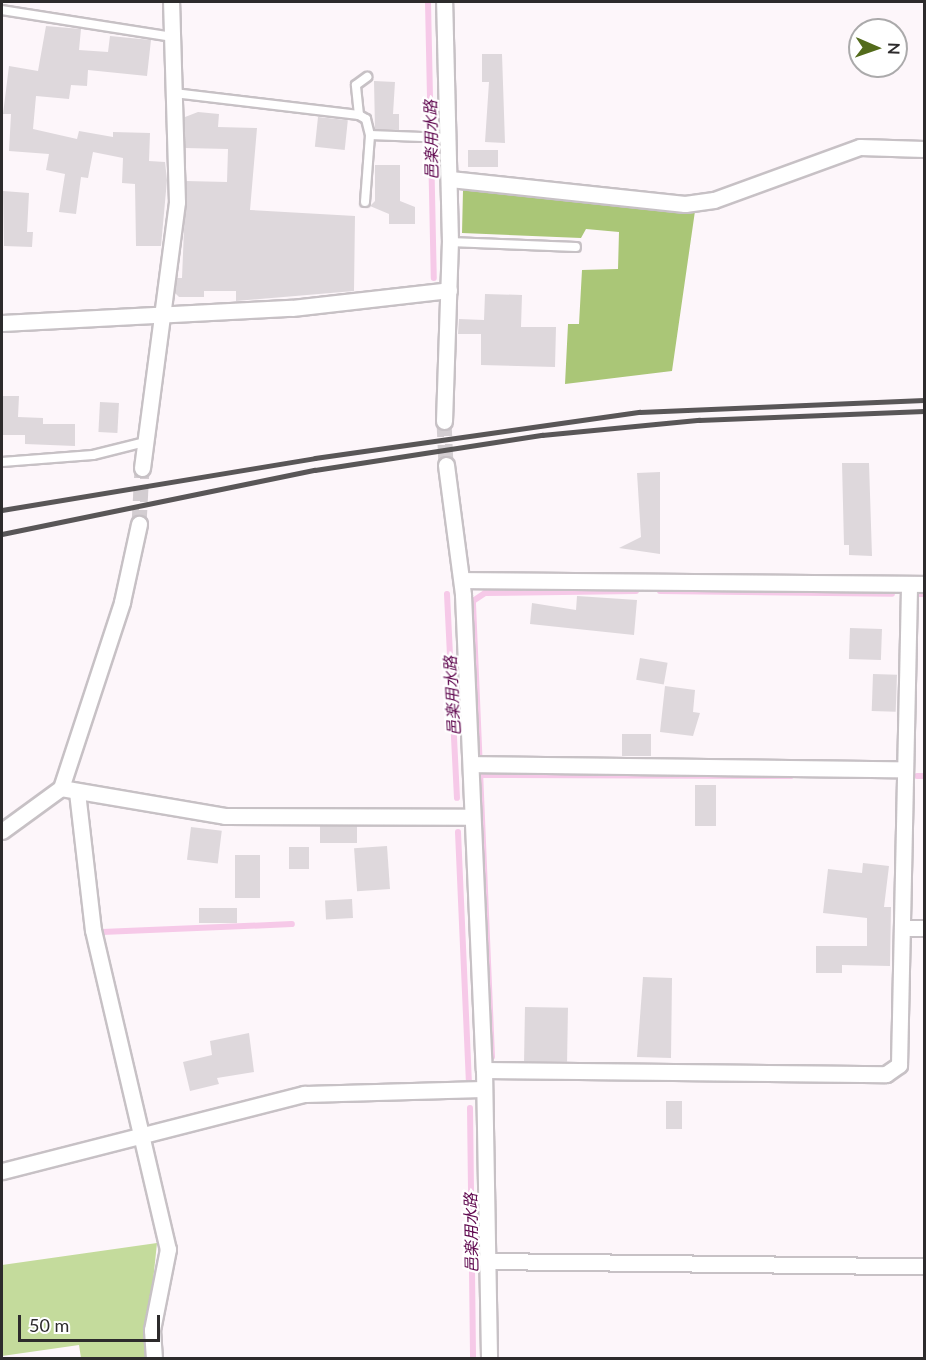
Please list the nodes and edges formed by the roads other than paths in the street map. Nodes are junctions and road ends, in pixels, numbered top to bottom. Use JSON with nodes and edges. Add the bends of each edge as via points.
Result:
{"nodes":[{"id":1,"x":171,"y":2,"type":"edge"},
{"id":2,"x":444,"y":2,"type":"edge"},
{"id":3,"x":2,"y":10,"type":"edge"},
{"id":4,"x":172,"y":37,"type":"junction"},
{"id":5,"x":367,"y":77,"type":"dead end"},
{"id":6,"x":174,"y":93,"type":"junction"},
{"id":7,"x":358,"y":115,"type":"junction"},
{"id":8,"x":370,"y":135,"type":"junction"},
{"id":9,"x":448,"y":138,"type":"junction"},
{"id":10,"x":924,"y":149,"type":"edge"},
{"id":11,"x":450,"y":179,"type":"junction"},
{"id":12,"x":365,"y":202,"type":"dead end"},
{"id":13,"x":450,"y":242,"type":"junction"},
{"id":14,"x":576,"y":247,"type":"dead end"},
{"id":15,"x":449,"y":290,"type":"junction"},
{"id":16,"x":162,"y":315,"type":"junction"},
{"id":17,"x":2,"y":323,"type":"edge"},
{"id":18,"x":444,"y":421,"type":"tunnel mouth"},
{"id":19,"x":145,"y":442,"type":"junction"},
{"id":20,"x":2,"y":462,"type":"edge"},
{"id":21,"x":446,"y":465,"type":"tunnel mouth"},
{"id":22,"x":142,"y":468,"type":"tunnel mouth"},
{"id":23,"x":140,"y":524,"type":"tunnel mouth"},
{"id":24,"x":462,"y":580,"type":"junction"},
{"id":25,"x":917,"y":584,"type":"edge"},
{"id":26,"x":471,"y":764,"type":"junction"},
{"id":27,"x":904,"y":769,"type":"junction"},
{"id":28,"x":61,"y":788,"type":"junction"},
{"id":29,"x":77,"y":792,"type":"junction"},
{"id":30,"x":472,"y":818,"type":"junction"},
{"id":31,"x":2,"y":831,"type":"edge"},
{"id":32,"x":903,"y":928,"type":"junction"},
{"id":33,"x":924,"y":928,"type":"edge"},
{"id":34,"x":484,"y":1070,"type":"junction"},
{"id":35,"x":484,"y":1089,"type":"junction"},
{"id":36,"x":139,"y":1137,"type":"junction"},
{"id":37,"x":2,"y":1171,"type":"edge"},
{"id":38,"x":486,"y":1261,"type":"junction"},
{"id":39,"x":924,"y":1266,"type":"edge"},
{"id":40,"x":154,"y":1359,"type":"edge"},
{"id":41,"x":489,"y":1359,"type":"edge"}],
"edges":[{"from":1,"to":4,"type":"street"},
{"from":2,"to":9,"type":"street"},
{"from":3,"to":4,"type":"lane"},
{"from":4,"to":6,"type":"street"},
{"from":5,"to":7,"type":"lane","via":[[356,85]]},
{"from":6,"to":7,"type":"lane"},
{"from":6,"to":16,"type":"street","via":[[177,202]]},
{"from":7,"to":8,"type":"lane","via":[[366,119]]},
{"from":8,"to":9,"type":"lane"},
{"from":8,"to":12,"type":"lane"},
{"from":9,"to":11,"type":"street"},
{"from":10,"to":11,"type":"street","via":[[860,147],[714,200],[685,204]]},
{"from":11,"to":13,"type":"street"},
{"from":13,"to":14,"type":"lane"},
{"from":13,"to":15,"type":"street"},
{"from":15,"to":16,"type":"street","via":[[292,308]]},
{"from":15,"to":18,"type":"street"},
{"from":16,"to":17,"type":"street"},
{"from":16,"to":19,"type":"street"},
{"from":19,"to":20,"type":"lane","via":[[93,455]]},
{"from":19,"to":22,"type":"street"},
{"from":21,"to":24,"type":"street"},
{"from":23,"to":28,"type":"street","via":[[122,602]]},
{"from":24,"to":25,"type":"street"},
{"from":24,"to":26,"type":"street"},
{"from":25,"to":27,"type":"street"},
{"from":26,"to":27,"type":"street"},
{"from":26,"to":30,"type":"street"},
{"from":27,"to":32,"type":"street"},
{"from":28,"to":29,"type":"street"},
{"from":28,"to":31,"type":"street"},
{"from":29,"to":30,"type":"street","via":[[225,816]]},
{"from":29,"to":36,"type":"street","via":[[93,930]]},
{"from":30,"to":34,"type":"street"},
{"from":32,"to":33,"type":"street"},
{"from":32,"to":34,"type":"street","via":[[901,1059],[894,1071],[886,1074]]},
{"from":34,"to":35,"type":"street"},
{"from":35,"to":36,"type":"street","via":[[304,1094]]},
{"from":35,"to":38,"type":"street"},
{"from":36,"to":37,"type":"street"},
{"from":36,"to":40,"type":"street","via":[[168,1249],[152,1330]]},
{"from":38,"to":39,"type":"street"},
{"from":38,"to":41,"type":"street"}]}
